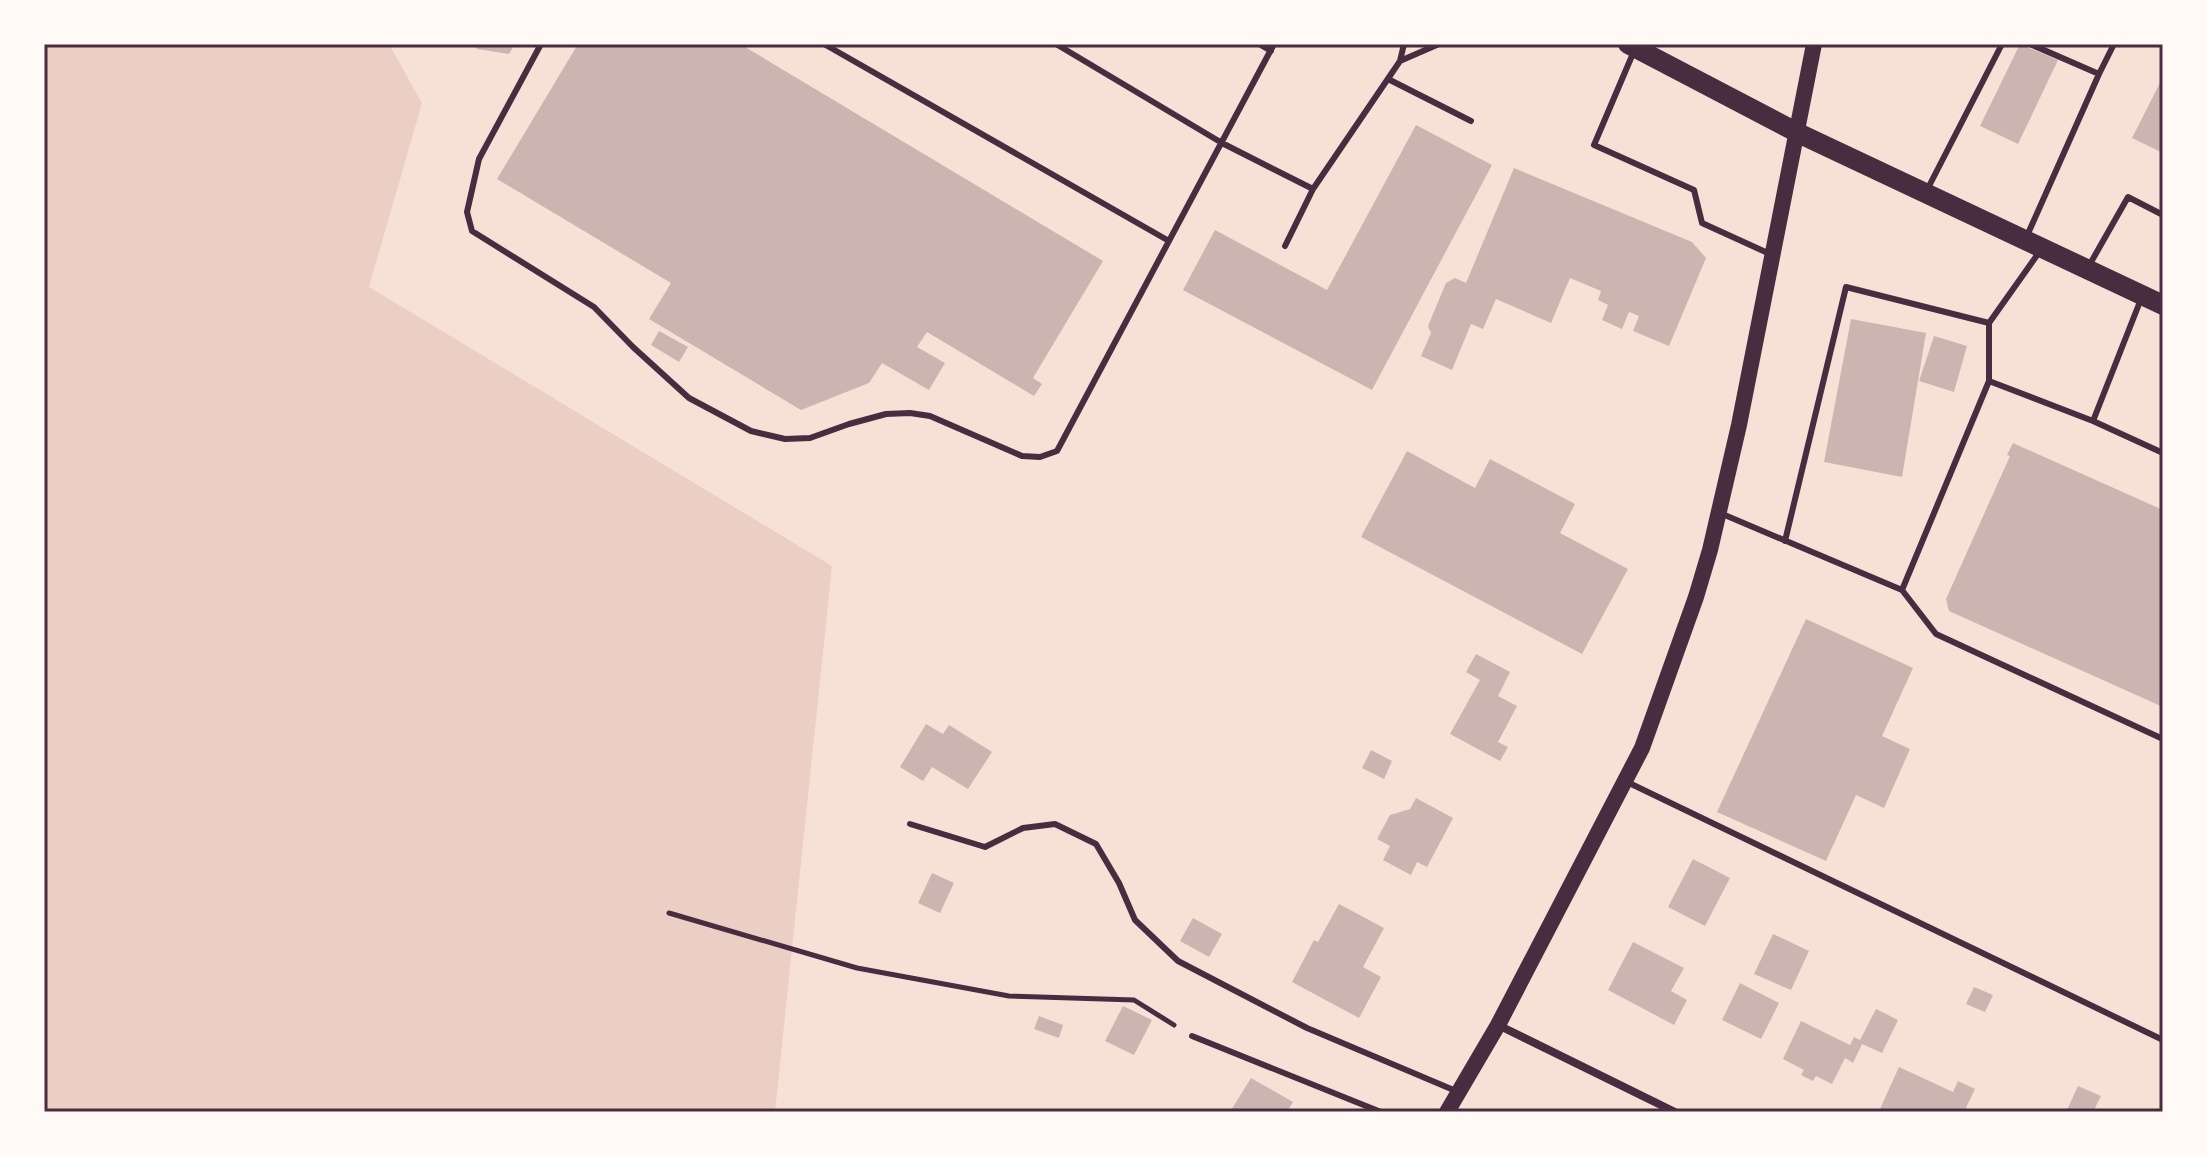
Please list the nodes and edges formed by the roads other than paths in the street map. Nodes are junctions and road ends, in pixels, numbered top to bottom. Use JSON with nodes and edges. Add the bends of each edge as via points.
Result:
{"nodes":[{"id":1,"x":541,"y":44,"type":"edge"},
{"id":2,"x":824,"y":44,"type":"edge"},
{"id":3,"x":1056,"y":44,"type":"edge"},
{"id":4,"x":1259,"y":44,"type":"edge"},
{"id":5,"x":1404,"y":44,"type":"edge"},
{"id":6,"x":1439,"y":44,"type":"edge"},
{"id":7,"x":1814,"y":44,"type":"edge"},
{"id":8,"x":2002,"y":44,"type":"edge"},
{"id":9,"x":2030,"y":44,"type":"edge"},
{"id":10,"x":2114,"y":44,"type":"edge"},
{"id":11,"x":1631,"y":46,"type":"edge"},
{"id":12,"x":1272,"y":47,"type":"edge"},
{"id":13,"x":1400,"y":61,"type":"junction"},
{"id":14,"x":2099,"y":74,"type":"junction"},
{"id":15,"x":1388,"y":79,"type":"junction"},
{"id":16,"x":1471,"y":121,"type":"dead end"},
{"id":17,"x":1798,"y":133,"type":"junction"},
{"id":18,"x":1222,"y":143,"type":"junction"},
{"id":19,"x":1313,"y":189,"type":"junction"},
{"id":20,"x":1925,"y":193,"type":"junction"},
{"id":21,"x":2163,"y":215,"type":"edge"},
{"id":22,"x":1169,"y":241,"type":"junction"},
{"id":23,"x":2033,"y":244,"type":"junction"},
{"id":24,"x":1285,"y":246,"type":"dead end"},
{"id":25,"x":1773,"y":255,"type":"junction"},
{"id":26,"x":2087,"y":269,"type":"junction"},
{"id":27,"x":2142,"y":296,"type":"junction"},
{"id":28,"x":2163,"y":305,"type":"edge"},
{"id":29,"x":1989,"y":323,"type":"junction"},
{"id":30,"x":1989,"y":381,"type":"junction"},
{"id":31,"x":2093,"y":421,"type":"junction"},
{"id":32,"x":2163,"y":453,"type":"edge"},
{"id":33,"x":1719,"y":512,"type":"junction"},
{"id":34,"x":1785,"y":541,"type":"junction"},
{"id":35,"x":1902,"y":590,"type":"junction"},
{"id":36,"x":2163,"y":739,"type":"edge"},
{"id":37,"x":1625,"y":781,"type":"junction"},
{"id":38,"x":910,"y":824,"type":"dead end"},
{"id":39,"x":1498,"y":1025,"type":"junction"},
{"id":40,"x":1192,"y":1036,"type":"road end"},
{"id":41,"x":2163,"y":1040,"type":"edge"},
{"id":42,"x":1459,"y":1092,"type":"junction"},
{"id":43,"x":1381,"y":1112,"type":"edge"},
{"id":44,"x":1447,"y":1112,"type":"edge"},
{"id":45,"x":1675,"y":1112,"type":"edge"}],
"edges":[{"from":1,"to":22,"type":"lane","via":[[479,159],[467,212],[472,231],[594,307],[689,398],[751,431],[810,438],[874,417],[910,413],[930,416],[1022,456],[1057,451]]},
{"from":2,"to":22,"type":"lane"},
{"from":3,"to":18,"type":"lane"},
{"from":4,"to":12,"type":"lane"},
{"from":5,"to":13,"type":"lane"},
{"from":6,"to":13,"type":"lane"},
{"from":7,"to":17,"type":"main road"},
{"from":8,"to":20,"type":"lane"},
{"from":9,"to":14,"type":"lane"},
{"from":10,"to":14,"type":"lane"},
{"from":11,"to":17,"type":"main road"},
{"from":11,"to":25,"type":"lane","via":[[1594,145],[1694,190],[1702,223]]},
{"from":12,"to":18,"type":"lane"},
{"from":13,"to":15,"type":"lane"},
{"from":14,"to":23,"type":"lane"},
{"from":15,"to":16,"type":"lane"},
{"from":15,"to":19,"type":"lane"},
{"from":17,"to":20,"type":"main road"},
{"from":17,"to":25,"type":"main road"},
{"from":18,"to":19,"type":"lane"},
{"from":18,"to":22,"type":"lane"},
{"from":19,"to":24,"type":"lane"},
{"from":20,"to":23,"type":"main road"},
{"from":21,"to":26,"type":"lane","via":[[2128,197]]},
{"from":23,"to":26,"type":"main road"},
{"from":23,"to":29,"type":"lane"},
{"from":25,"to":33,"type":"main road"},
{"from":26,"to":27,"type":"main road"},
{"from":27,"to":28,"type":"main road"},
{"from":27,"to":31,"type":"lane"},
{"from":29,"to":30,"type":"lane"},
{"from":29,"to":34,"type":"lane","via":[[1846,287]]},
{"from":30,"to":31,"type":"lane"},
{"from":30,"to":35,"type":"lane"},
{"from":31,"to":32,"type":"lane"},
{"from":33,"to":34,"type":"lane"},
{"from":33,"to":37,"type":"main road","via":[[1696,597]]},
{"from":34,"to":35,"type":"lane"},
{"from":35,"to":36,"type":"lane","via":[[1936,634]]},
{"from":37,"to":39,"type":"main road"},
{"from":37,"to":41,"type":"lane"},
{"from":38,"to":42,"type":"lane","via":[[985,847],[1023,828],[1055,824],[1096,844],[1135,920],[1178,961],[1307,1028]]},
{"from":39,"to":42,"type":"main road"},
{"from":39,"to":45,"type":"street"},
{"from":40,"to":43,"type":"lane"},
{"from":42,"to":44,"type":"main road"}]}
